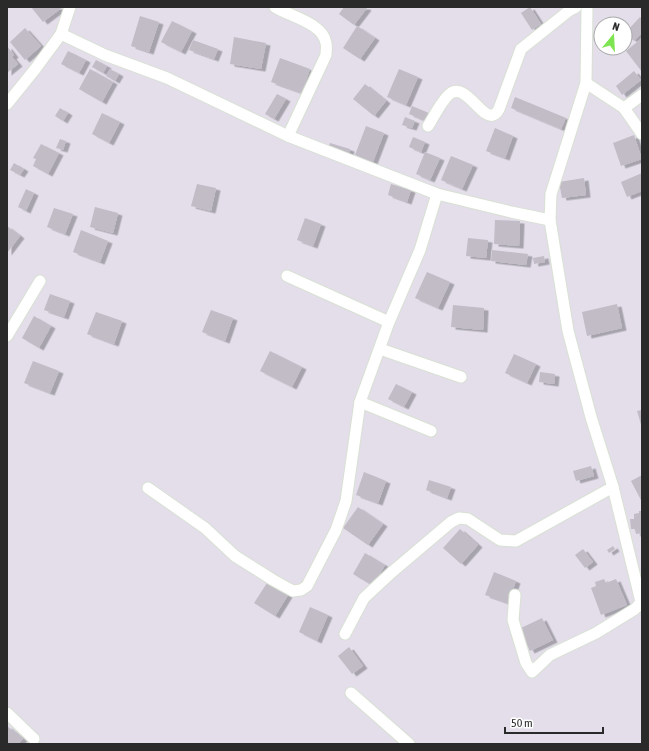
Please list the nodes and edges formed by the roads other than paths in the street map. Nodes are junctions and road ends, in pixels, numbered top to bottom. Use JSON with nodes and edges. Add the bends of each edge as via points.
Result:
{"nodes":[{"id":1,"x":70,"y":7,"type":"edge"},
{"id":2,"x":275,"y":7,"type":"edge"},
{"id":3,"x":576,"y":7,"type":"edge"},
{"id":4,"x":588,"y":7,"type":"edge"},
{"id":5,"x":61,"y":34,"type":"junction"},
{"id":6,"x":586,"y":83,"type":"junction"},
{"id":7,"x":642,"y":95,"type":"edge"},
{"id":8,"x":7,"y":104,"type":"edge"},
{"id":9,"x":624,"y":108,"type":"junction"},
{"id":10,"x":428,"y":126,"type":"dead end"},
{"id":11,"x":642,"y":134,"type":"edge"},
{"id":12,"x":288,"y":136,"type":"junction"},
{"id":13,"x":438,"y":194,"type":"junction"},
{"id":14,"x":550,"y":220,"type":"junction"},
{"id":15,"x":287,"y":276,"type":"dead end"},
{"id":16,"x":40,"y":281,"type":"dead end"},
{"id":17,"x":390,"y":322,"type":"junction"},
{"id":18,"x":7,"y":336,"type":"edge"},
{"id":19,"x":380,"y":349,"type":"junction"},
{"id":20,"x":461,"y":377,"type":"dead end"},
{"id":21,"x":360,"y":402,"type":"junction"},
{"id":22,"x":431,"y":431,"type":"dead end"},
{"id":23,"x":613,"y":487,"type":"junction"},
{"id":24,"x":148,"y":488,"type":"dead end"},
{"id":25,"x":515,"y":595,"type":"dead end"},
{"id":26,"x":642,"y":603,"type":"edge"},
{"id":27,"x":345,"y":634,"type":"dead end"},
{"id":28,"x":351,"y":693,"type":"dead end"},
{"id":29,"x":7,"y":713,"type":"edge"},
{"id":30,"x":34,"y":739,"type":"dead end"},
{"id":31,"x":409,"y":744,"type":"edge"}],
"edges":[{"from":1,"to":5,"type":"street"},
{"from":2,"to":12,"type":"street","via":[[307,22],[321,32],[326,41],[326,55]]},
{"from":3,"to":10,"type":"street","via":[[521,49],[495,114],[491,116],[485,113],[462,92],[455,91],[438,109]]},
{"from":4,"to":6,"type":"street"},
{"from":5,"to":8,"type":"street"},
{"from":5,"to":12,"type":"street","via":[[105,55],[167,78]]},
{"from":6,"to":9,"type":"street"},
{"from":6,"to":14,"type":"street","via":[[551,194]]},
{"from":7,"to":9,"type":"street"},
{"from":9,"to":11,"type":"street"},
{"from":12,"to":13,"type":"street"},
{"from":13,"to":14,"type":"street"},
{"from":13,"to":17,"type":"street","via":[[420,250]]},
{"from":14,"to":23,"type":"street","via":[[568,331]]},
{"from":15,"to":17,"type":"street"},
{"from":16,"to":18,"type":"street"},
{"from":17,"to":19,"type":"street"},
{"from":19,"to":20,"type":"street"},
{"from":19,"to":21,"type":"street"},
{"from":21,"to":22,"type":"street"},
{"from":21,"to":24,"type":"street","via":[[346,501],[336,530],[307,586],[301,590],[293,591],[235,556],[205,528]]},
{"from":23,"to":26,"type":"street"},
{"from":23,"to":27,"type":"street","via":[[516,541],[500,540],[468,519],[459,518],[451,522],[364,598]]},
{"from":25,"to":26,"type":"street","via":[[513,620],[526,663],[532,672],[550,655],[596,633]]},
{"from":28,"to":31,"type":"street"},
{"from":29,"to":30,"type":"street"}]}
